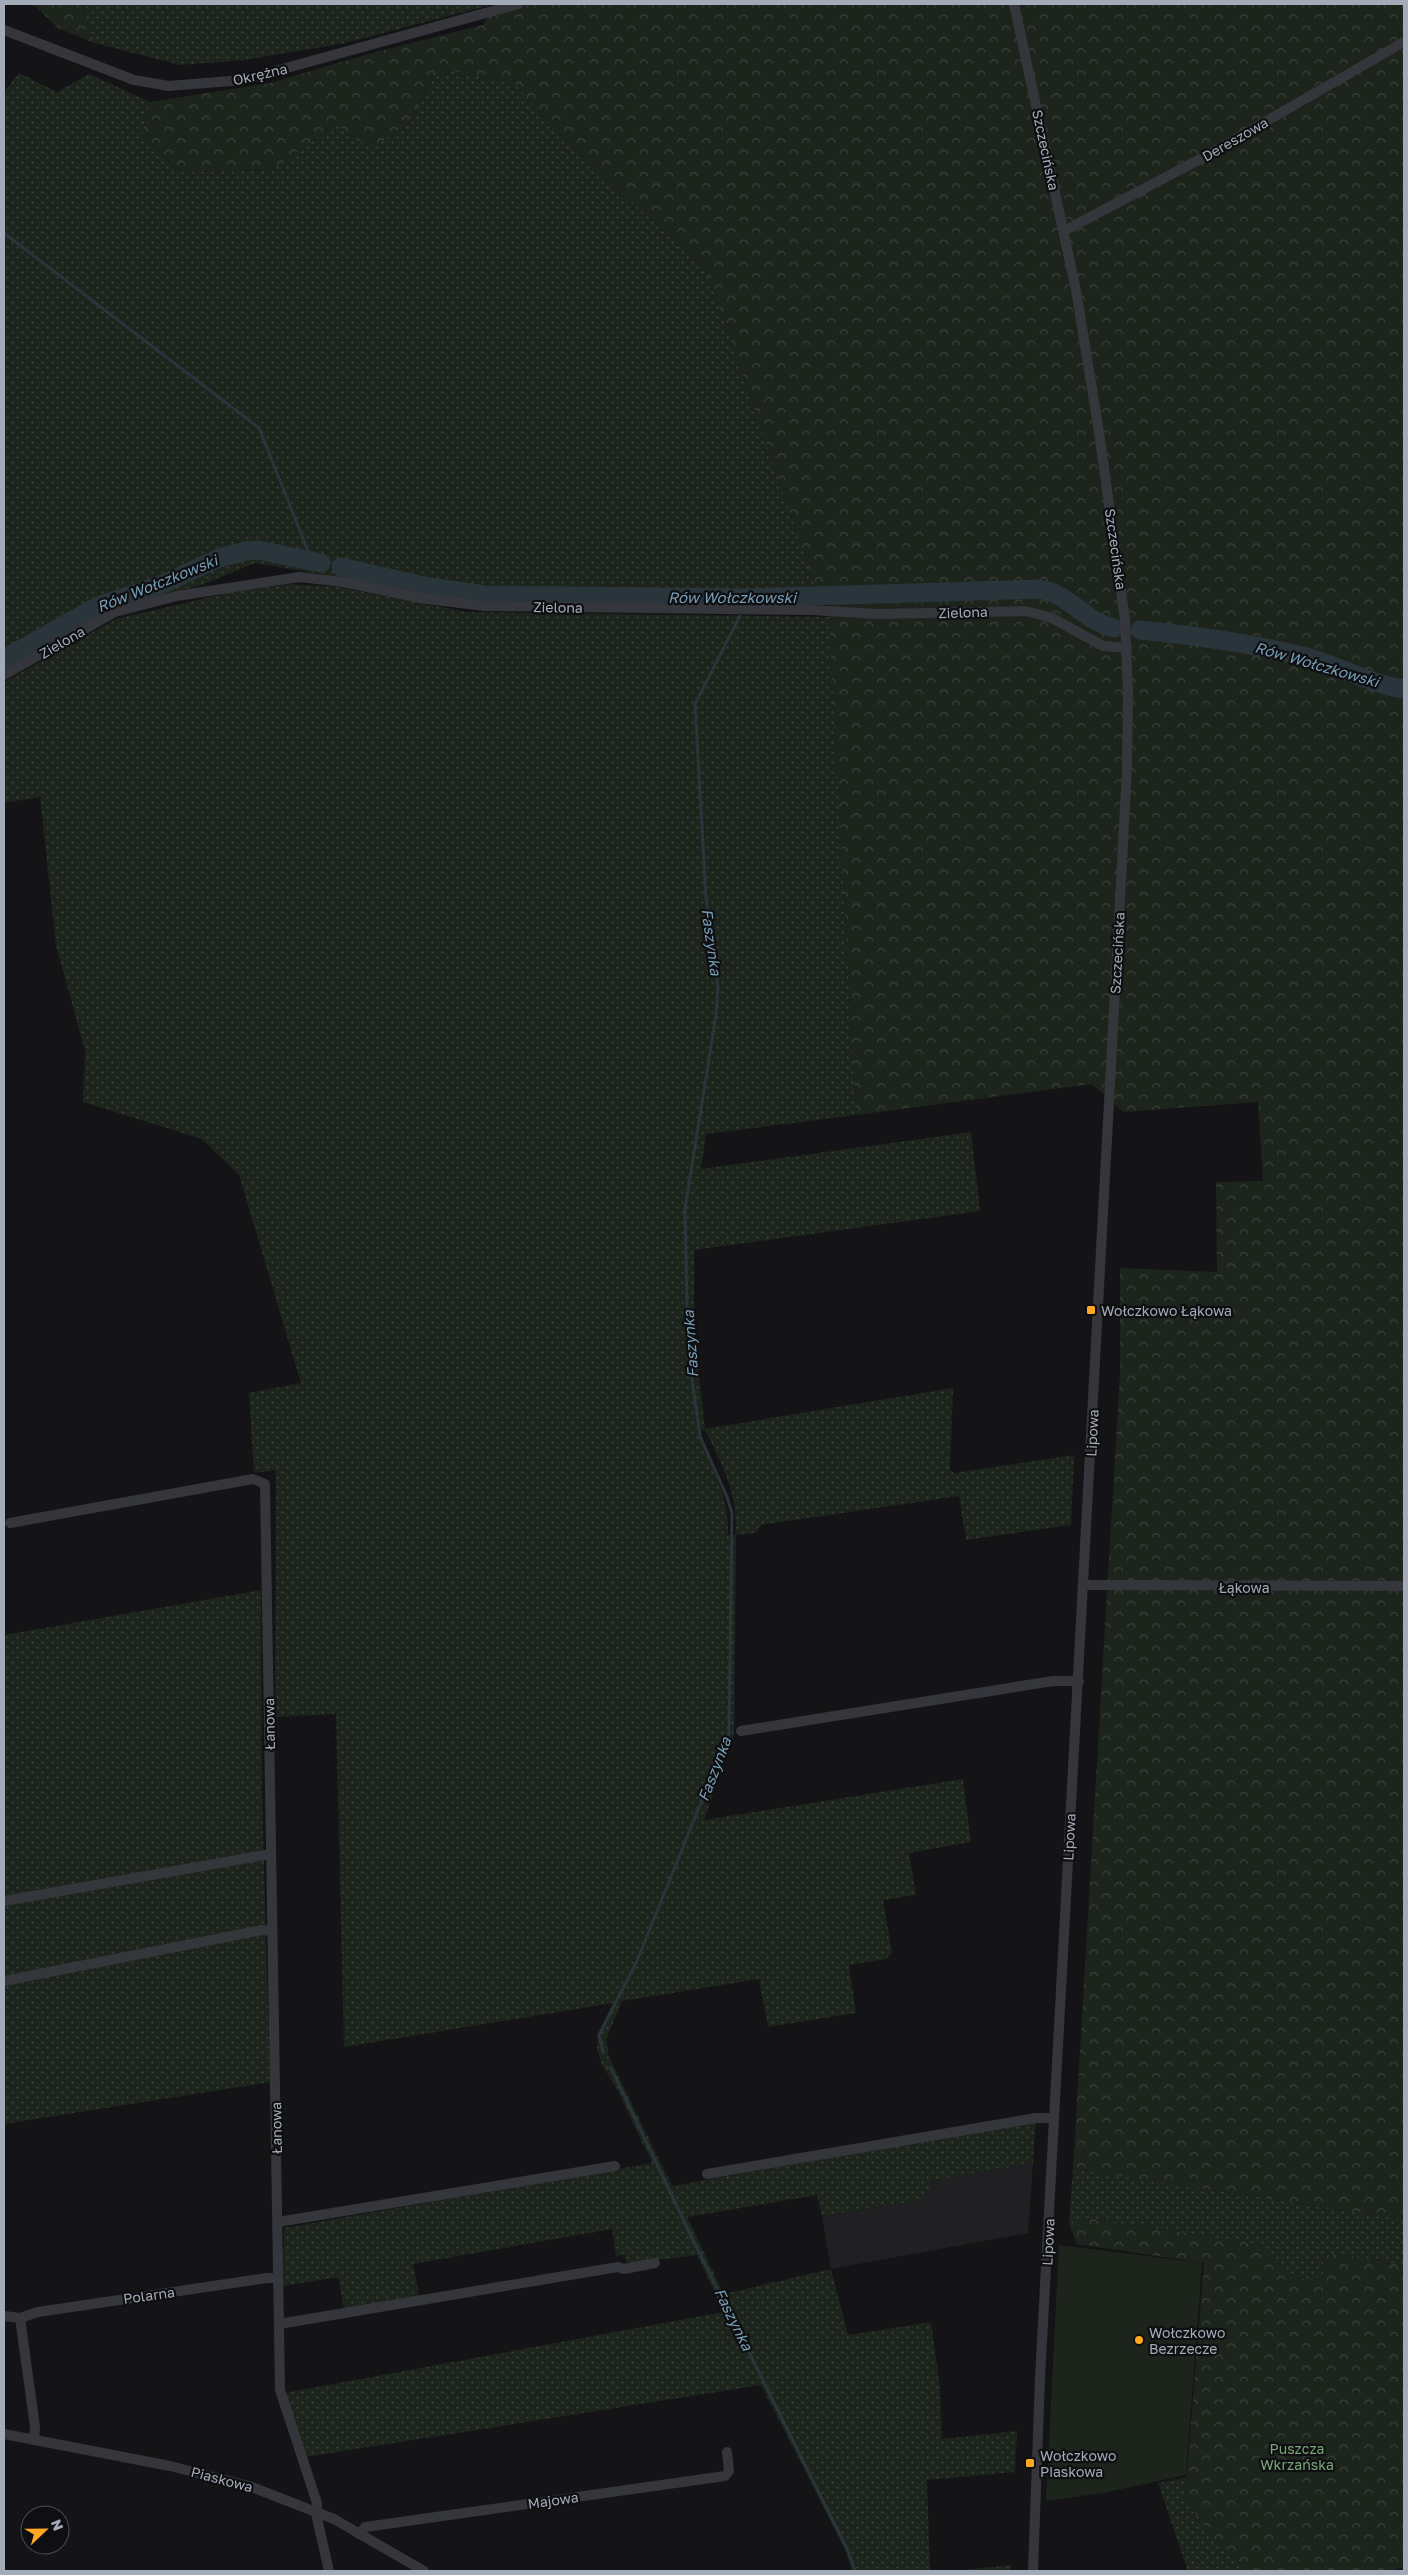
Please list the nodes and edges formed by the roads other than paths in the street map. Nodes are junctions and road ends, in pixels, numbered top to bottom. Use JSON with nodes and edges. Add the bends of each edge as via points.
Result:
{"nodes":[{"id":1,"x":518,"y":4,"type":"edge"},
{"id":2,"x":1014,"y":4,"type":"edge"},
{"id":3,"x":4,"y":30,"type":"edge"},
{"id":4,"x":1404,"y":42,"type":"edge"},
{"id":5,"x":1064,"y":230,"type":"junction"},
{"id":6,"x":1126,"y":648,"type":"junction"},
{"id":7,"x":4,"y":674,"type":"edge"},
{"id":8,"x":1110,"y":1103,"type":"joint"},
{"id":9,"x":10,"y":1523,"type":"dead end"},
{"id":10,"x":1084,"y":1585,"type":"junction"},
{"id":11,"x":1404,"y":1586,"type":"edge"},
{"id":12,"x":1078,"y":1681,"type":"junction"},
{"id":13,"x":741,"y":1731,"type":"dead end"},
{"id":14,"x":271,"y":1854,"type":"junction"},
{"id":15,"x":4,"y":1901,"type":"edge"},
{"id":16,"x":272,"y":1931,"type":"junction"},
{"id":17,"x":4,"y":1981,"type":"edge"},
{"id":18,"x":1054,"y":2118,"type":"junction"},
{"id":19,"x":615,"y":2166,"type":"dead end"},
{"id":20,"x":707,"y":2174,"type":"dead end"},
{"id":21,"x":278,"y":2222,"type":"junction"},
{"id":22,"x":655,"y":2263,"type":"dead end"},
{"id":23,"x":278,"y":2278,"type":"junction"},
{"id":24,"x":4,"y":2316,"type":"edge"},
{"id":25,"x":20,"y":2318,"type":"junction"},
{"id":26,"x":279,"y":2324,"type":"junction"},
{"id":27,"x":4,"y":2434,"type":"edge"},
{"id":28,"x":34,"y":2440,"type":"junction"},
{"id":29,"x":727,"y":2452,"type":"dead end"},
{"id":30,"x":317,"y":2511,"type":"junction"},
{"id":31,"x":359,"y":2534,"type":"junction"},
{"id":32,"x":329,"y":2571,"type":"edge"},
{"id":33,"x":424,"y":2571,"type":"edge"},
{"id":34,"x":1033,"y":2571,"type":"edge"}],
"edges":[{"from":1,"to":3,"type":"street","name":"Okrężna","via":[[243,80],[169,86],[134,80]]},
{"from":2,"to":5,"type":"street","name":"Szczecińska"},
{"from":4,"to":5,"type":"street","name":"Dereszowa","via":[[1204,158]]},
{"from":5,"to":6,"type":"street","name":"Szczecińska","via":[[1099,432]]},
{"from":6,"to":7,"type":"street","name":"Zielona","via":[[1103,646],[1052,618],[1026,611],[878,614],[811,610],[484,606],[298,577],[177,596],[115,612]]},
{"from":6,"to":8,"type":"street","name":"Szczecińska","via":[[1127,770]]},
{"from":8,"to":10,"type":"street","name":"Lipowa"},
{"from":9,"to":14,"type":"street","name":"Łanowa","via":[[253,1480],[264,1484]]},
{"from":10,"to":11,"type":"street","name":"Łąkowa"},
{"from":10,"to":12,"type":"street","name":"Lipowa"},
{"from":12,"to":13,"type":"street","via":[[1053,1680]]},
{"from":12,"to":18,"type":"street","name":"Lipowa"},
{"from":14,"to":15,"type":"street"},
{"from":14,"to":16,"type":"street","name":"Łanowa"},
{"from":16,"to":17,"type":"street","via":[[262,1930]]},
{"from":16,"to":21,"type":"street","name":"Łanowa"},
{"from":18,"to":20,"type":"street","via":[[1036,2118]]},
{"from":18,"to":34,"type":"street","name":"Lipowa"},
{"from":19,"to":21,"type":"street"},
{"from":21,"to":23,"type":"street","name":"Łanowa"},
{"from":22,"to":26,"type":"street"},
{"from":23,"to":25,"type":"street","name":"Polarna","via":[[47,2310]]},
{"from":23,"to":26,"type":"street","name":"Łanowa"},
{"from":24,"to":25,"type":"street","name":"Polarna"},
{"from":25,"to":28,"type":"street"},
{"from":26,"to":30,"type":"street","name":"Łanowa","via":[[280,2390]]},
{"from":27,"to":28,"type":"street","name":"Piaskowa"},
{"from":28,"to":30,"type":"street","name":"Piaskowa","via":[[213,2475]]},
{"from":29,"to":31,"type":"street","name":"Majowa","via":[[729,2470],[725,2476],[365,2527]]},
{"from":30,"to":31,"type":"street","name":"Piaskowa"},
{"from":30,"to":32,"type":"street","name":"Łanowa"},
{"from":31,"to":33,"type":"street","name":"Piaskowa"}]}
